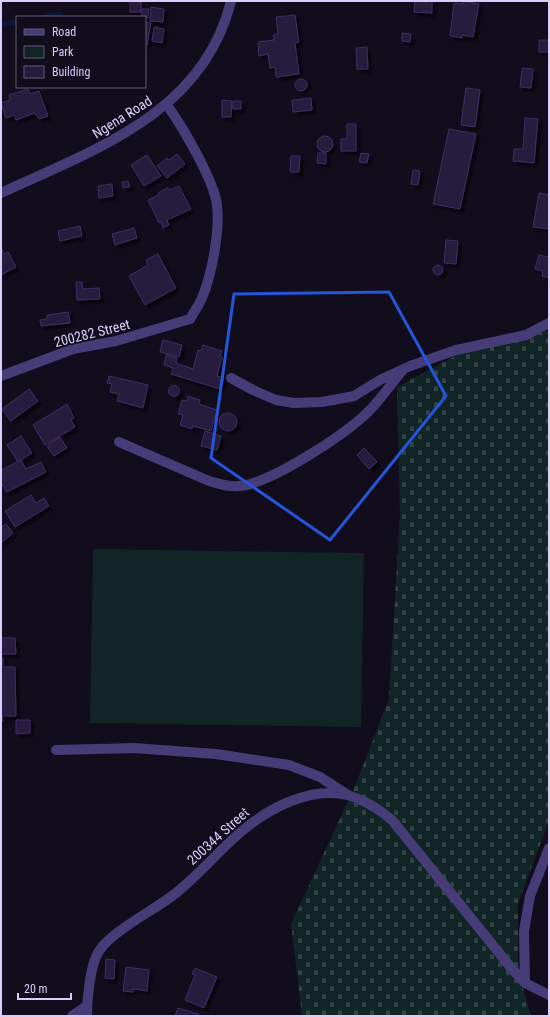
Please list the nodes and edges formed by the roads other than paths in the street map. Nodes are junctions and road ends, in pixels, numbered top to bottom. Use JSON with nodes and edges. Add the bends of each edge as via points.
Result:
{"nodes":[{"id":1,"x":231,"y":1,"type":"edge"},
{"id":2,"x":167,"y":105,"type":"junction"},
{"id":3,"x":1,"y":193,"type":"edge"},
{"id":4,"x":549,"y":323,"type":"edge"},
{"id":5,"x":403,"y":369,"type":"junction"},
{"id":6,"x":1,"y":376,"type":"edge"},
{"id":7,"x":232,"y":378,"type":"dead end"},
{"id":8,"x":119,"y":442,"type":"dead end"},
{"id":9,"x":56,"y":750,"type":"dead end"},
{"id":10,"x":348,"y":795,"type":"junction"},
{"id":11,"x":549,"y":848,"type":"edge"},
{"id":12,"x":526,"y":983,"type":"junction"},
{"id":13,"x":549,"y":995,"type":"edge"},
{"id":14,"x":87,"y":1011,"type":"edge"},
{"id":15,"x":72,"y":1016,"type":"edge"}],
"edges":[{"from":1,"to":2,"type":"street","name":"Ngena Road","via":[[214,45],[189,83]]},
{"from":2,"to":3,"type":"street","name":"Ngena Road","via":[[116,140]]},
{"from":2,"to":6,"type":"street","name":"200282 Street","via":[[211,182],[217,204],[218,226],[214,255],[202,297],[190,319],[116,341],[73,349]]},
{"from":4,"to":5,"type":"street","via":[[526,335],[456,350]]},
{"from":5,"to":7,"type":"street","via":[[354,396],[322,402],[276,400]]},
{"from":5,"to":8,"type":"street","via":[[369,411],[344,432],[279,473],[252,484],[224,485],[209,481]]},
{"from":9,"to":10,"type":"street","via":[[134,748],[216,754],[289,765],[320,777]]},
{"from":10,"to":12,"type":"street","name":"200344 Street","via":[[380,810],[392,820]]},
{"from":10,"to":14,"type":"street","name":"200344 Street","via":[[303,797],[264,814],[241,831],[185,886],[117,934],[100,950],[94,962]]},
{"from":11,"to":12,"type":"street","via":[[529,903],[524,931]]},
{"from":12,"to":13,"type":"street","name":"200344 Street"},
{"from":14,"to":15,"type":"street"}]}
